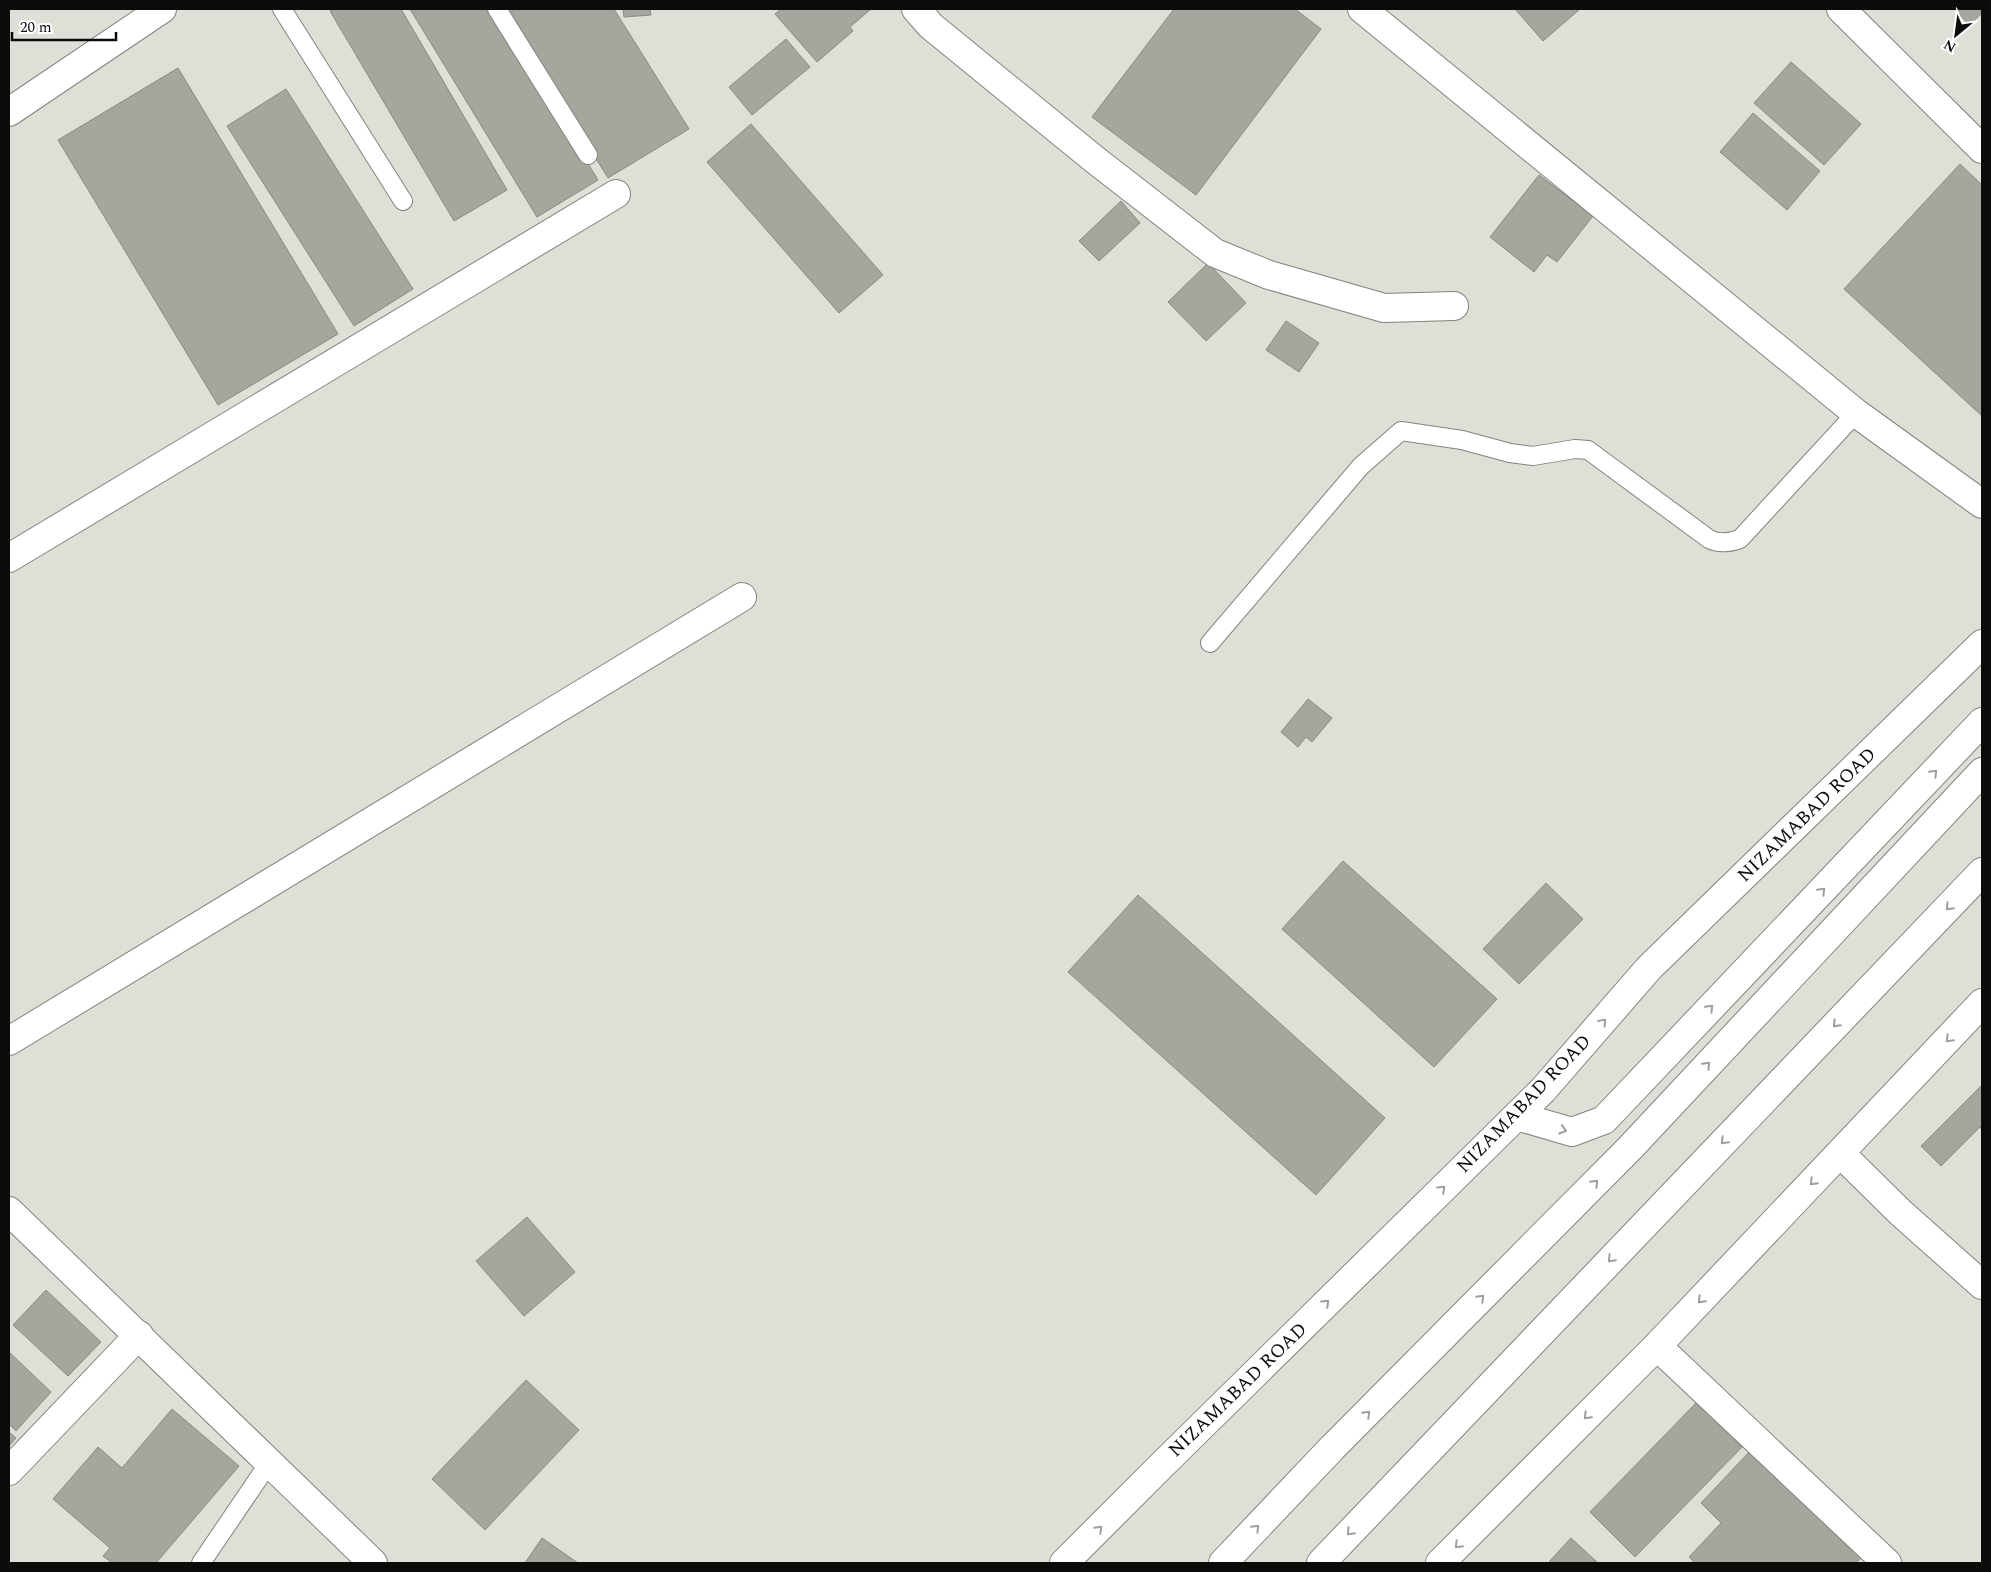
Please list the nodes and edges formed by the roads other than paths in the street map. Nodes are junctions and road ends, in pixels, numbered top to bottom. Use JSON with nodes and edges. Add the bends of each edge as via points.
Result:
{"nodes":[{"id":1,"x":162,"y":9,"type":"edge"},
{"id":2,"x":282,"y":9,"type":"edge"},
{"id":3,"x":497,"y":9,"type":"edge"},
{"id":4,"x":916,"y":9,"type":"edge"},
{"id":5,"x":1362,"y":9,"type":"edge"},
{"id":6,"x":1841,"y":9,"type":"edge"},
{"id":7,"x":9,"y":112,"type":"edge"},
{"id":8,"x":1982,"y":149,"type":"edge"},
{"id":9,"x":588,"y":154,"type":"dead end"},
{"id":10,"x":616,"y":194,"type":"dead end"},
{"id":11,"x":403,"y":201,"type":"dead end"},
{"id":12,"x":1454,"y":306,"type":"dead end"},
{"id":13,"x":1856,"y":413,"type":"junction"},
{"id":14,"x":1982,"y":504,"type":"edge"},
{"id":15,"x":9,"y":558,"type":"edge"},
{"id":16,"x":742,"y":597,"type":"dead end"},
{"id":17,"x":1210,"y":644,"type":"dead end"},
{"id":18,"x":1982,"y":644,"type":"edge"},
{"id":19,"x":1982,"y":722,"type":"edge"},
{"id":20,"x":1982,"y":772,"type":"edge"},
{"id":21,"x":1982,"y":872,"type":"edge"},
{"id":22,"x":1982,"y":1003,"type":"edge"},
{"id":23,"x":9,"y":1042,"type":"edge"},
{"id":24,"x":1517,"y":1116,"type":"junction"},
{"id":25,"x":1840,"y":1153,"type":"junction"},
{"id":26,"x":9,"y":1211,"type":"edge"},
{"id":27,"x":1982,"y":1285,"type":"edge"},
{"id":28,"x":140,"y":1335,"type":"junction"},
{"id":29,"x":1657,"y":1346,"type":"junction"},
{"id":30,"x":270,"y":1462,"type":"junction"},
{"id":31,"x":9,"y":1471,"type":"edge"},
{"id":32,"x":201,"y":1563,"type":"edge"},
{"id":33,"x":372,"y":1563,"type":"edge"},
{"id":34,"x":1064,"y":1563,"type":"edge"},
{"id":35,"x":1223,"y":1563,"type":"edge"},
{"id":36,"x":1321,"y":1563,"type":"edge"},
{"id":37,"x":1440,"y":1563,"type":"edge"},
{"id":38,"x":1887,"y":1563,"type":"edge"}],
"edges":[{"from":1,"to":7,"type":"main road"},
{"from":2,"to":11,"type":"lane"},
{"from":3,"to":9,"type":"lane"},
{"from":4,"to":12,"type":"main road","via":[[931,26],[1215,253],[1269,276],[1384,308]]},
{"from":5,"to":13,"type":"main road"},
{"from":6,"to":8,"type":"main road"},
{"from":10,"to":15,"type":"main road"},
{"from":13,"to":14,"type":"main road"},
{"from":13,"to":17,"type":"lane","via":[[1740,539],[1730,542],[1709,539],[1588,450],[1533,456],[1462,440],[1401,431],[1361,466]]},
{"from":16,"to":23,"type":"main road"},
{"from":24,"to":18,"type":"main road","name":"NIZAMABAD ROAD","one_way":true,"via":[[1649,968]]},
{"from":24,"to":19,"type":"main road","one_way":true,"via":[[1572,1132],[1604,1120]]},
{"from":35,"to":20,"type":"main road","one_way":true,"via":[[1332,1448],[1630,1148]]},
{"from":21,"to":36,"type":"main road","one_way":true},
{"from":22,"to":25,"type":"main road","one_way":true},
{"from":34,"to":24,"type":"main road","name":"NIZAMABAD ROAD","one_way":true},
{"from":25,"to":27,"type":"main road"},
{"from":25,"to":29,"type":"main road","one_way":true},
{"from":26,"to":28,"type":"main road"},
{"from":28,"to":30,"type":"main road"},
{"from":28,"to":31,"type":"main road"},
{"from":29,"to":37,"type":"main road","one_way":true},
{"from":29,"to":38,"type":"main road"},
{"from":30,"to":32,"type":"lane"},
{"from":30,"to":33,"type":"main road"}]}
